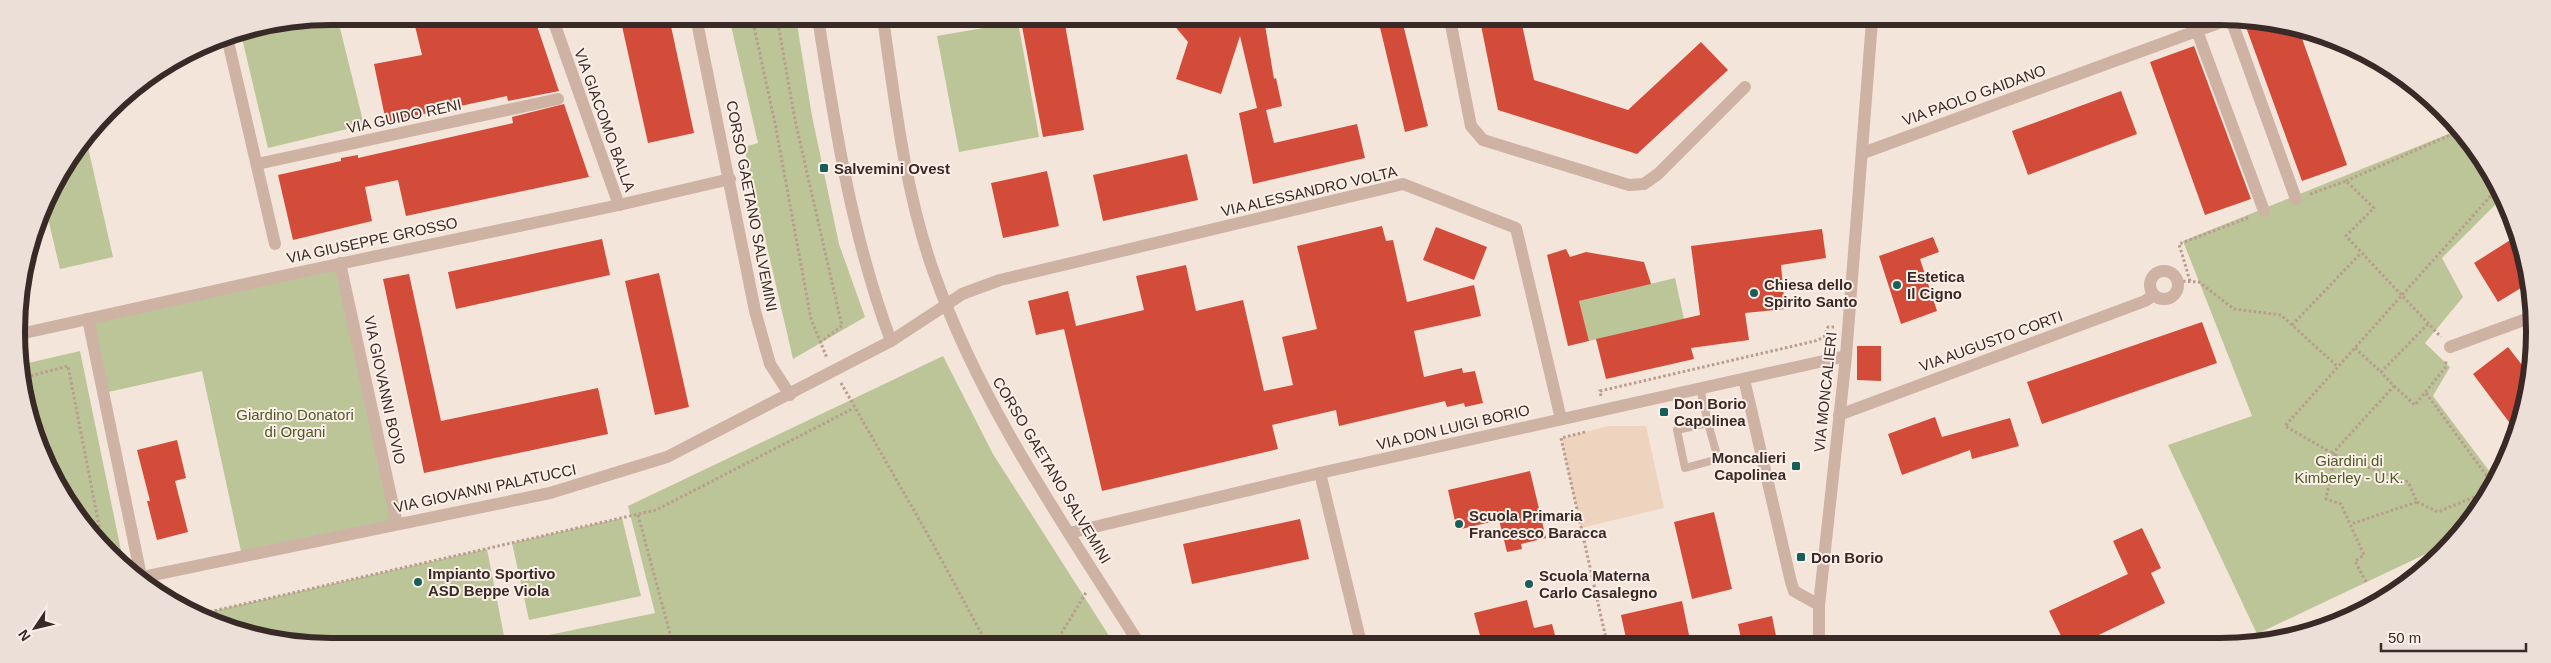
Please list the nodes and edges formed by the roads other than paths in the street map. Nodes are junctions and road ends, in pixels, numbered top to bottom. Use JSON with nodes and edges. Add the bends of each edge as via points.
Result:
{"nodes":[{"id":1,"x":555,"y":25,"type":"edge"},
{"id":2,"x":698,"y":25,"type":"edge"},
{"id":3,"x":819,"y":25,"type":"edge"},
{"id":4,"x":883,"y":25,"type":"edge"},
{"id":5,"x":1451,"y":25,"type":"edge"},
{"id":6,"x":1872,"y":25,"type":"edge"},
{"id":7,"x":2213,"y":25,"type":"edge"},
{"id":8,"x":2233,"y":26,"type":"edge"},
{"id":9,"x":2197,"y":31,"type":"junction"},
{"id":10,"x":228,"y":43,"type":"edge"},
{"id":11,"x":1745,"y":87,"type":"dead end"},
{"id":12,"x":558,"y":99,"type":"dead end"},
{"id":13,"x":1863,"y":153,"type":"junction"},
{"id":14,"x":256,"y":164,"type":"junction"},
{"id":15,"x":730,"y":179,"type":"junction"},
{"id":16,"x":2296,"y":199,"type":"road end"},
{"id":17,"x":619,"y":205,"type":"junction"},
{"id":18,"x":2264,"y":211,"type":"road end"},
{"id":19,"x":275,"y":244,"type":"dead end"},
{"id":20,"x":340,"y":263,"type":"junction"},
{"id":21,"x":2154,"y":295,"type":"junction"},
{"id":22,"x":946,"y":305,"type":"junction"},
{"id":23,"x":88,"y":319,"type":"junction"},
{"id":24,"x":2525,"y":319,"type":"edge"},
{"id":25,"x":25,"y":333,"type":"edge"},
{"id":26,"x":891,"y":341,"type":"junction"},
{"id":27,"x":2450,"y":347,"type":"road end"},
{"id":28,"x":1846,"y":356,"type":"junction"},
{"id":29,"x":1744,"y":379,"type":"junction"},
{"id":30,"x":1700,"y":388,"type":"junction"},
{"id":31,"x":790,"y":395,"type":"junction"},
{"id":32,"x":1839,"y":415,"type":"junction"},
{"id":33,"x":1561,"y":419,"type":"junction"},
{"id":34,"x":1708,"y":423,"type":"junction"},
{"id":35,"x":1320,"y":474,"type":"junction"},
{"id":36,"x":398,"y":524,"type":"junction"},
{"id":37,"x":1069,"y":533,"type":"junction"},
{"id":38,"x":141,"y":572,"type":"edge"},
{"id":39,"x":145,"y":575,"type":"edge"},
{"id":40,"x":1819,"y":605,"type":"junction"},
{"id":41,"x":1135,"y":638,"type":"edge"},
{"id":42,"x":1360,"y":638,"type":"edge"},
{"id":43,"x":1819,"y":638,"type":"edge"}],
"edges":[{"from":1,"to":17,"type":"street","name":"VIA GIACOMO BALLA"},
{"from":2,"to":15,"type":"street","name":"CORSO GAETANO SALVEMINI"},
{"from":3,"to":26,"type":"street","via":[[846,186],[875,298]]},
{"from":4,"to":22,"type":"street","name":"CORSO GAETANO SALVEMINI","via":[[909,180],[933,272]]},
{"from":5,"to":11,"type":"street","via":[[1471,126],[1483,140],[1629,185],[1644,184],[1658,174]]},
{"from":6,"to":13,"type":"street"},
{"from":7,"to":9,"type":"street","name":"VIA PAOLO GAIDANO"},
{"from":8,"to":16,"type":"street"},
{"from":9,"to":13,"type":"street","name":"VIA PAOLO GAIDANO"},
{"from":9,"to":18,"type":"street"},
{"from":10,"to":14,"type":"street"},
{"from":12,"to":14,"type":"street","name":"VIA GUIDO RENI"},
{"from":13,"to":28,"type":"street","name":"VIA MONCALIERI"},
{"from":14,"to":19,"type":"street"},
{"from":15,"to":17,"type":"street","name":"VIA GIUSEPPE GROSSO"},
{"from":15,"to":31,"type":"street","name":"CORSO GAETANO SALVEMINI","via":[[755,311],[770,364]]},
{"from":17,"to":20,"type":"street","name":"VIA GIUSEPPE GROSSO"},
{"from":20,"to":23,"type":"street","name":"VIA GIUSEPPE GROSSO"},
{"from":20,"to":36,"type":"street","name":"VIA GIOVANNI BOVIO"},
{"from":21,"to":21,"type":"street","name":"VIA AUGUSTO CORTI","via":[[2150,282],[2159,272],[2172,273],[2184,281],[2172,297],[2162,299]]},
{"from":21,"to":32,"type":"street","name":"VIA AUGUSTO CORTI"},
{"from":22,"to":26,"type":"street","name":"VIA GIOVANNI PALATUCCI"},
{"from":22,"to":33,"type":"street","name":"VIA ALESSANDRO VOLTA","via":[[962,294],[1000,280],[1403,184],[1516,228]]},
{"from":22,"to":37,"type":"street","name":"CORSO GAETANO SALVEMINI","via":[[1000,420]]},
{"from":23,"to":25,"type":"street","name":"VIA GIUSEPPE GROSSO"},
{"from":23,"to":38,"type":"street","name":"VIA GIOVANNI PALATUCCI"},
{"from":24,"to":27,"type":"street"},
{"from":26,"to":31,"type":"street","name":"VIA GIOVANNI PALATUCCI"},
{"from":28,"to":29,"type":"street","name":"VIA DON LUIGI BORIO"},
{"from":28,"to":32,"type":"street","name":"VIA MONCALIERI"},
{"from":29,"to":30,"type":"street","name":"VIA DON LUIGI BORIO"},
{"from":29,"to":40,"type":"street","via":[[1794,592]]},
{"from":30,"to":33,"type":"street","name":"VIA DON LUIGI BORIO"},
{"from":30,"to":34,"type":"lane"},
{"from":31,"to":36,"type":"street","name":"VIA GIOVANNI PALATUCCI","via":[[667,457],[550,493]]},
{"from":32,"to":40,"type":"street","name":"VIA MONCALIERI"},
{"from":33,"to":35,"type":"street","name":"VIA DON LUIGI BORIO"},
{"from":34,"to":34,"type":"lane","via":[[1677,430],[1685,468],[1718,459]]},
{"from":35,"to":37,"type":"street","name":"VIA DON LUIGI BORIO"},
{"from":35,"to":42,"type":"street"},
{"from":36,"to":39,"type":"street","name":"VIA GIOVANNI PALATUCCI"},
{"from":37,"to":41,"type":"street","name":"CORSO GAETANO SALVEMINI"},
{"from":40,"to":43,"type":"street","name":"VIA MONCALIERI"}]}
